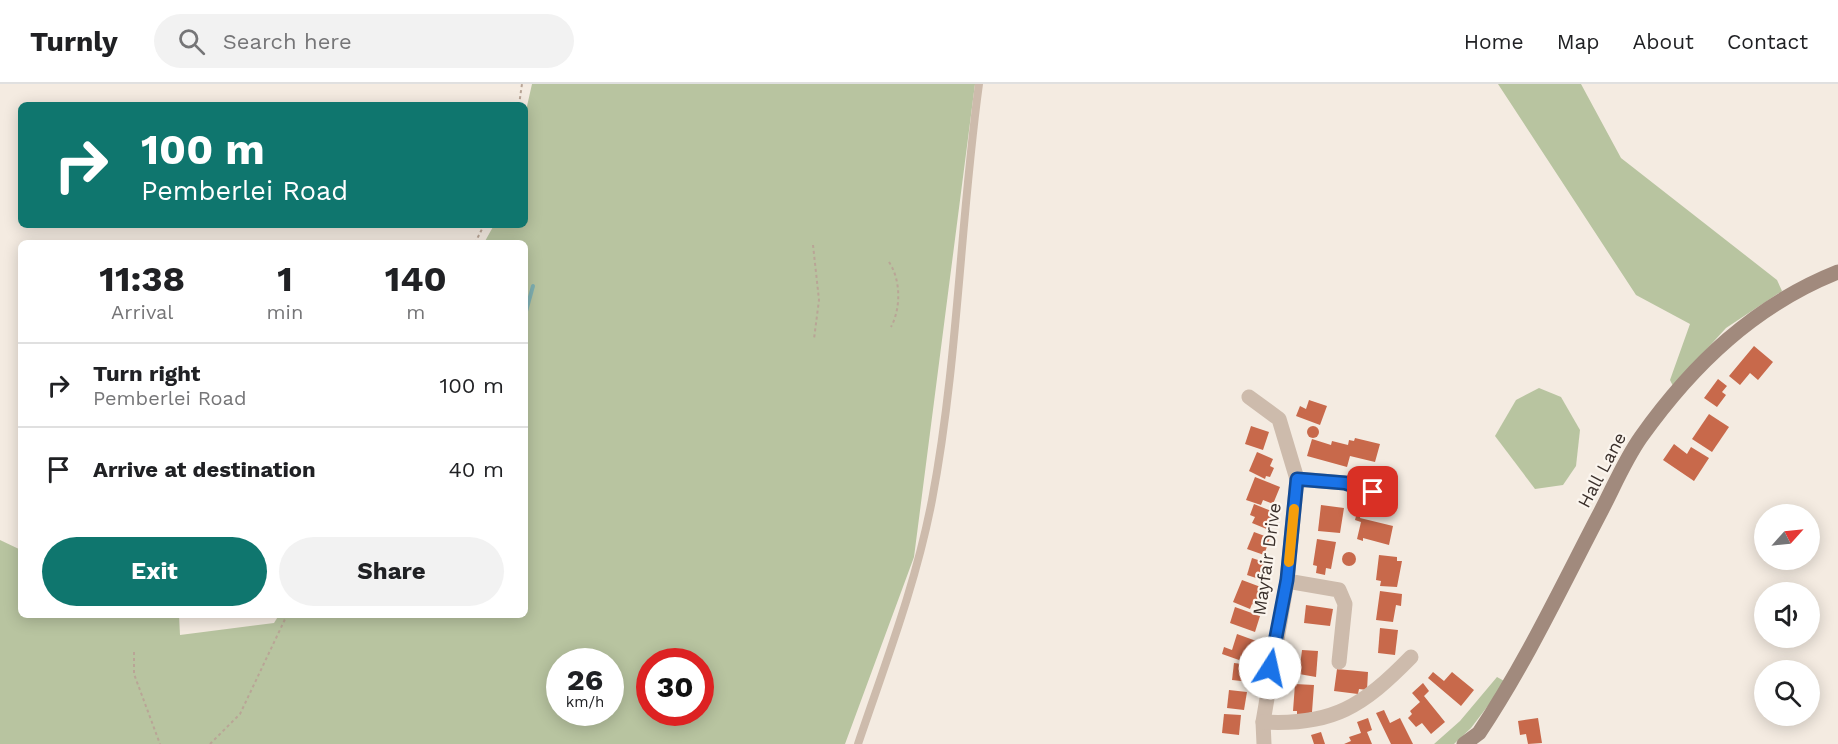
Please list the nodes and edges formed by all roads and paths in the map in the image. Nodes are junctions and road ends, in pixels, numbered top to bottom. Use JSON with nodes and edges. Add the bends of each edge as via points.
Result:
{"nodes":[{"id":1,"x":522,"y":84,"type":"edge"},
{"id":2,"x":979,"y":84,"type":"edge"},
{"id":3,"x":519,"y":102,"type":"edge"},
{"id":4,"x":813,"y":245,"type":"dead end"},
{"id":5,"x":889,"y":262,"type":"dead end"},
{"id":6,"x":1838,"y":272,"type":"edge"},
{"id":7,"x":891,"y":327,"type":"dead end"},
{"id":8,"x":814,"y":339,"type":"dead end"},
{"id":9,"x":1249,"y":397,"type":"dead end"},
{"id":10,"x":1297,"y":479,"type":"junction"},
{"id":11,"x":1373,"y":492,"type":"dead end"},
{"id":12,"x":1287,"y":580,"type":"junction"},
{"id":13,"x":286,"y":618,"type":"edge"},
{"id":14,"x":134,"y":652,"type":"dead end"},
{"id":15,"x":1411,"y":657,"type":"dead end"},
{"id":16,"x":1339,"y":662,"type":"dead end"},
{"id":17,"x":1263,"y":722,"type":"junction"},
{"id":18,"x":1481,"y":738,"type":"edge"},
{"id":19,"x":160,"y":744,"type":"edge"},
{"id":20,"x":210,"y":744,"type":"edge"},
{"id":21,"x":858,"y":744,"type":"edge"},
{"id":22,"x":1264,"y":744,"type":"edge"},
{"id":23,"x":1464,"y":744,"type":"edge"}],
"edges":[{"from":1,"to":3,"type":"path"},
{"from":2,"to":21,"type":"lane","via":[[943,440],[919,561]]},
{"from":4,"to":8,"type":"path","via":[[819,300]]},
{"from":5,"to":7,"type":"path","via":[[898,281],[898,303]]},
{"from":6,"to":18,"type":"street","name":"Hall Lane","via":[[1780,299],[1747,322],[1679,389],[1640,438],[1540,634]]},
{"from":9,"to":10,"type":"street","name":"Mayfair Drive","via":[[1279,419]]},
{"from":10,"to":11,"type":"street","via":[[1345,483]]},
{"from":10,"to":12,"type":"street","name":"Mayfair Drive"},
{"from":12,"to":16,"type":"street","via":[[1339,590],[1346,604]]},
{"from":12,"to":17,"type":"street","name":"Mayfair Drive"},
{"from":13,"to":20,"type":"path","via":[[240,714]]},
{"from":14,"to":19,"type":"path","via":[[134,674]]},
{"from":15,"to":17,"type":"street","via":[[1379,690],[1337,715],[1296,724]]},
{"from":17,"to":22,"type":"street","name":"Mayfair Drive"},
{"from":18,"to":23,"type":"street","name":"Hall Lane"}]}
